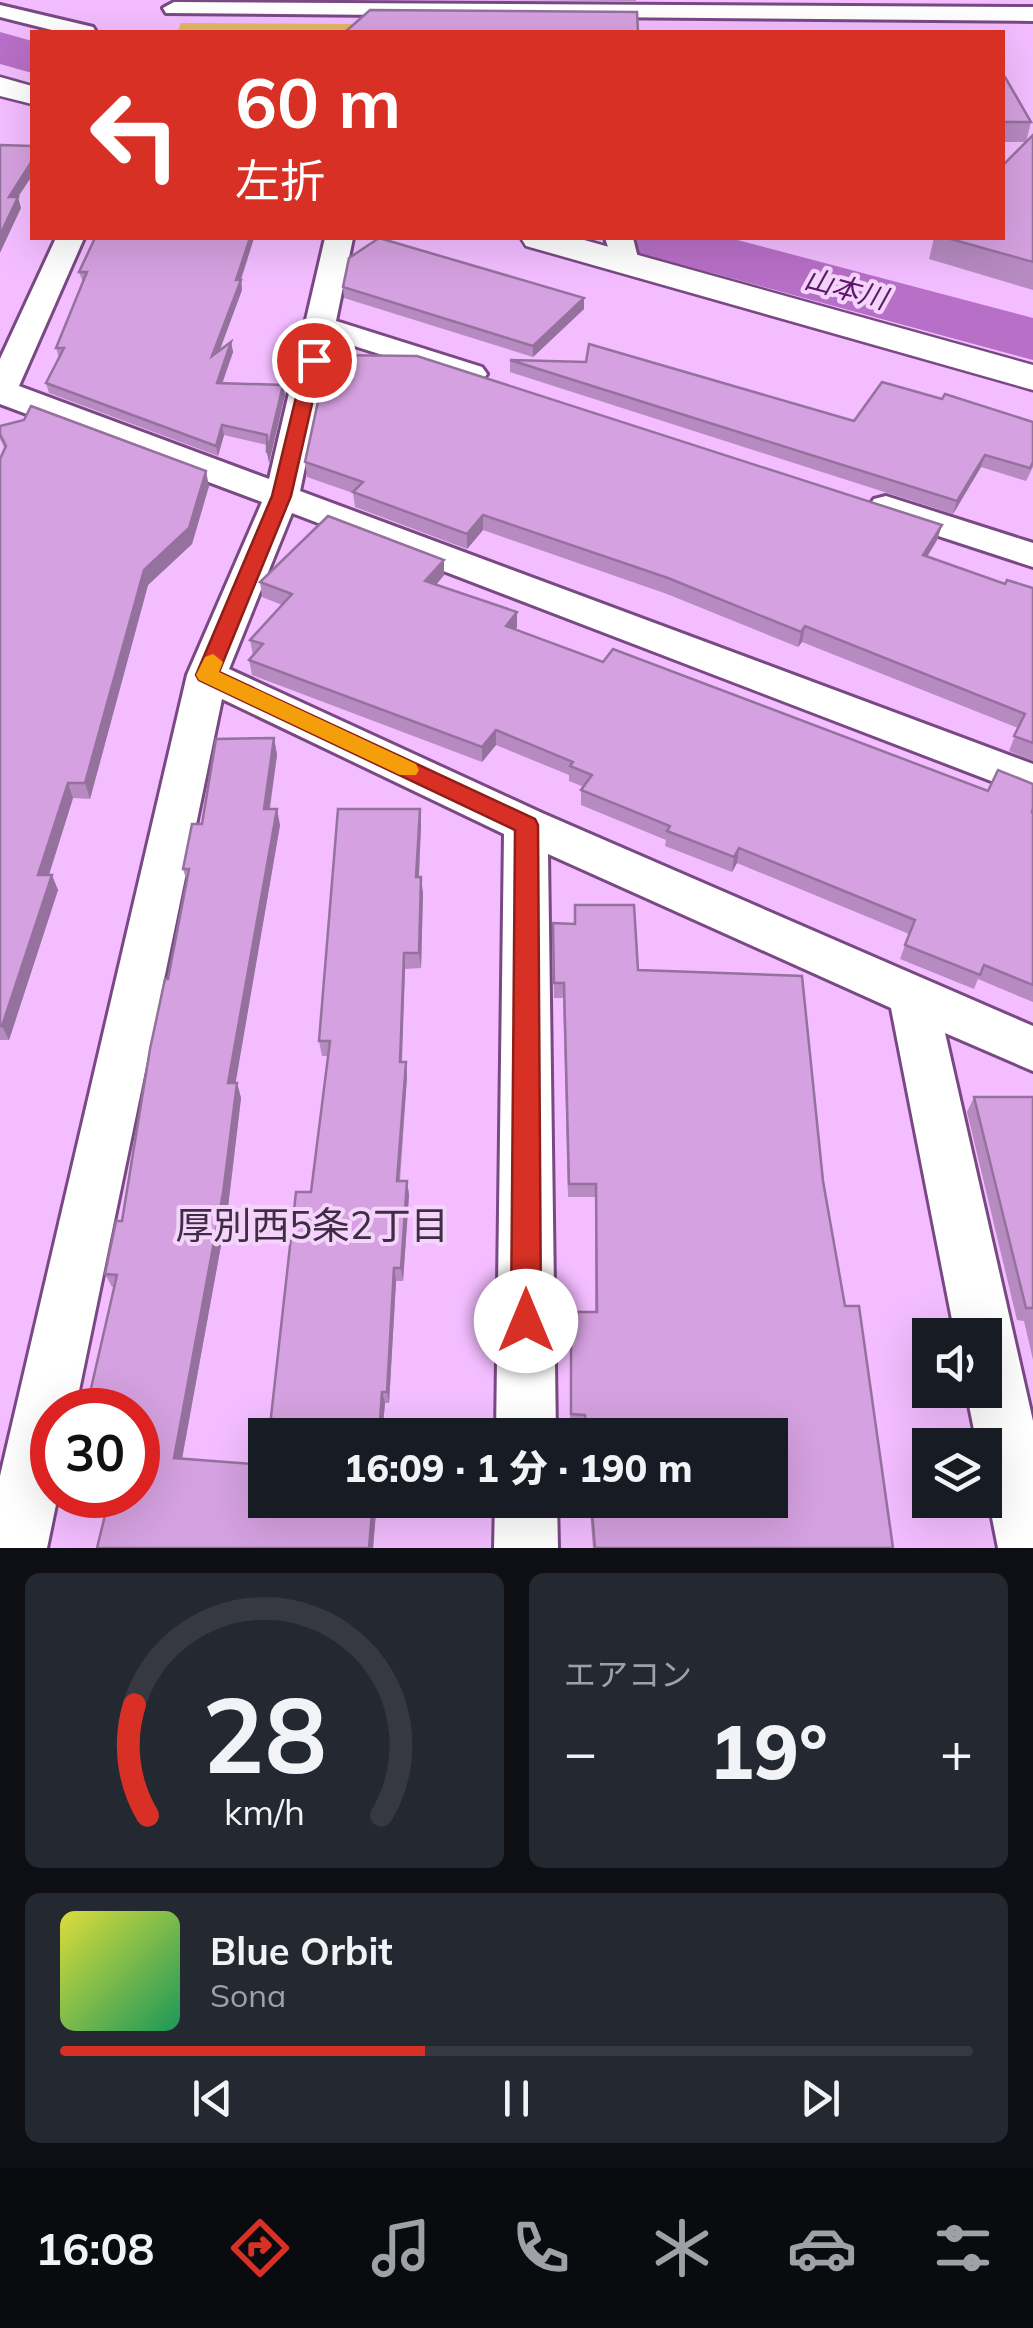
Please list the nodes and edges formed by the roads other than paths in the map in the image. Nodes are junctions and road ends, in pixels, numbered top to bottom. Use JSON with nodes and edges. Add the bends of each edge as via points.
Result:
{"nodes":[{"id":1,"x":176,"y":4,"type":"edge"},
{"id":2,"x":332,"y":5,"type":"edge"},
{"id":3,"x":488,"y":5,"type":"edge"},
{"id":4,"x":0,"y":11,"type":"edge"},
{"id":5,"x":671,"y":14,"type":"edge"},
{"id":6,"x":1033,"y":14,"type":"edge"},
{"id":7,"x":77,"y":30,"type":"edge"},
{"id":8,"x":165,"y":30,"type":"edge"},
{"id":9,"x":0,"y":86,"type":"edge"},
{"id":10,"x":30,"y":94,"type":"edge"},
{"id":11,"x":69,"y":240,"type":"edge"},
{"id":12,"x":339,"y":240,"type":"edge"},
{"id":13,"x":558,"y":240,"type":"edge"},
{"id":14,"x":621,"y":247,"type":"edge"},
{"id":15,"x":322,"y":326,"type":"junction"},
{"id":16,"x":1033,"y":378,"type":"edge"},
{"id":17,"x":509,"y":386,"type":"edge"},
{"id":18,"x":0,"y":391,"type":"edge"},
{"id":19,"x":282,"y":496,"type":"junction"},
{"id":20,"x":864,"y":500,"type":"edge"},
{"id":21,"x":1033,"y":555,"type":"edge"},
{"id":22,"x":207,"y":675,"type":"junction"},
{"id":23,"x":1033,"y":781,"type":"edge"},
{"id":24,"x":526,"y":825,"type":"junction"},
{"id":25,"x":913,"y":998,"type":"junction"},
{"id":26,"x":1033,"y":1049,"type":"edge"},
{"id":27,"x":981,"y":1318,"type":"edge"},
{"id":28,"x":1000,"y":1408,"type":"edge"},
{"id":29,"x":526,"y":1418,"type":"edge"},
{"id":30,"x":526,"y":1518,"type":"edge"},
{"id":31,"x":15,"y":1548,"type":"edge"},
{"id":32,"x":526,"y":1548,"type":"edge"},
{"id":33,"x":1030,"y":1548,"type":"edge"}],
"edges":[{"from":1,"to":2,"type":"street"},
{"from":1,"to":8,"type":"street"},
{"from":2,"to":3,"type":"street"},
{"from":3,"to":5,"type":"street"},
{"from":4,"to":7,"type":"street"},
{"from":5,"to":6,"type":"street"},
{"from":9,"to":10,"type":"street"},
{"from":11,"to":18,"type":"street"},
{"from":12,"to":15,"type":"street"},
{"from":13,"to":14,"type":"street"},
{"from":14,"to":16,"type":"street"},
{"from":15,"to":17,"type":"street"},
{"from":15,"to":19,"type":"street"},
{"from":18,"to":19,"type":"street"},
{"from":19,"to":22,"type":"street"},
{"from":19,"to":23,"type":"street"},
{"from":20,"to":21,"type":"street"},
{"from":22,"to":24,"type":"street"},
{"from":22,"to":31,"type":"street"},
{"from":24,"to":25,"type":"street"},
{"from":24,"to":29,"type":"street"},
{"from":25,"to":26,"type":"street"},
{"from":25,"to":27,"type":"street"},
{"from":28,"to":33,"type":"street"},
{"from":30,"to":32,"type":"street"}]}
